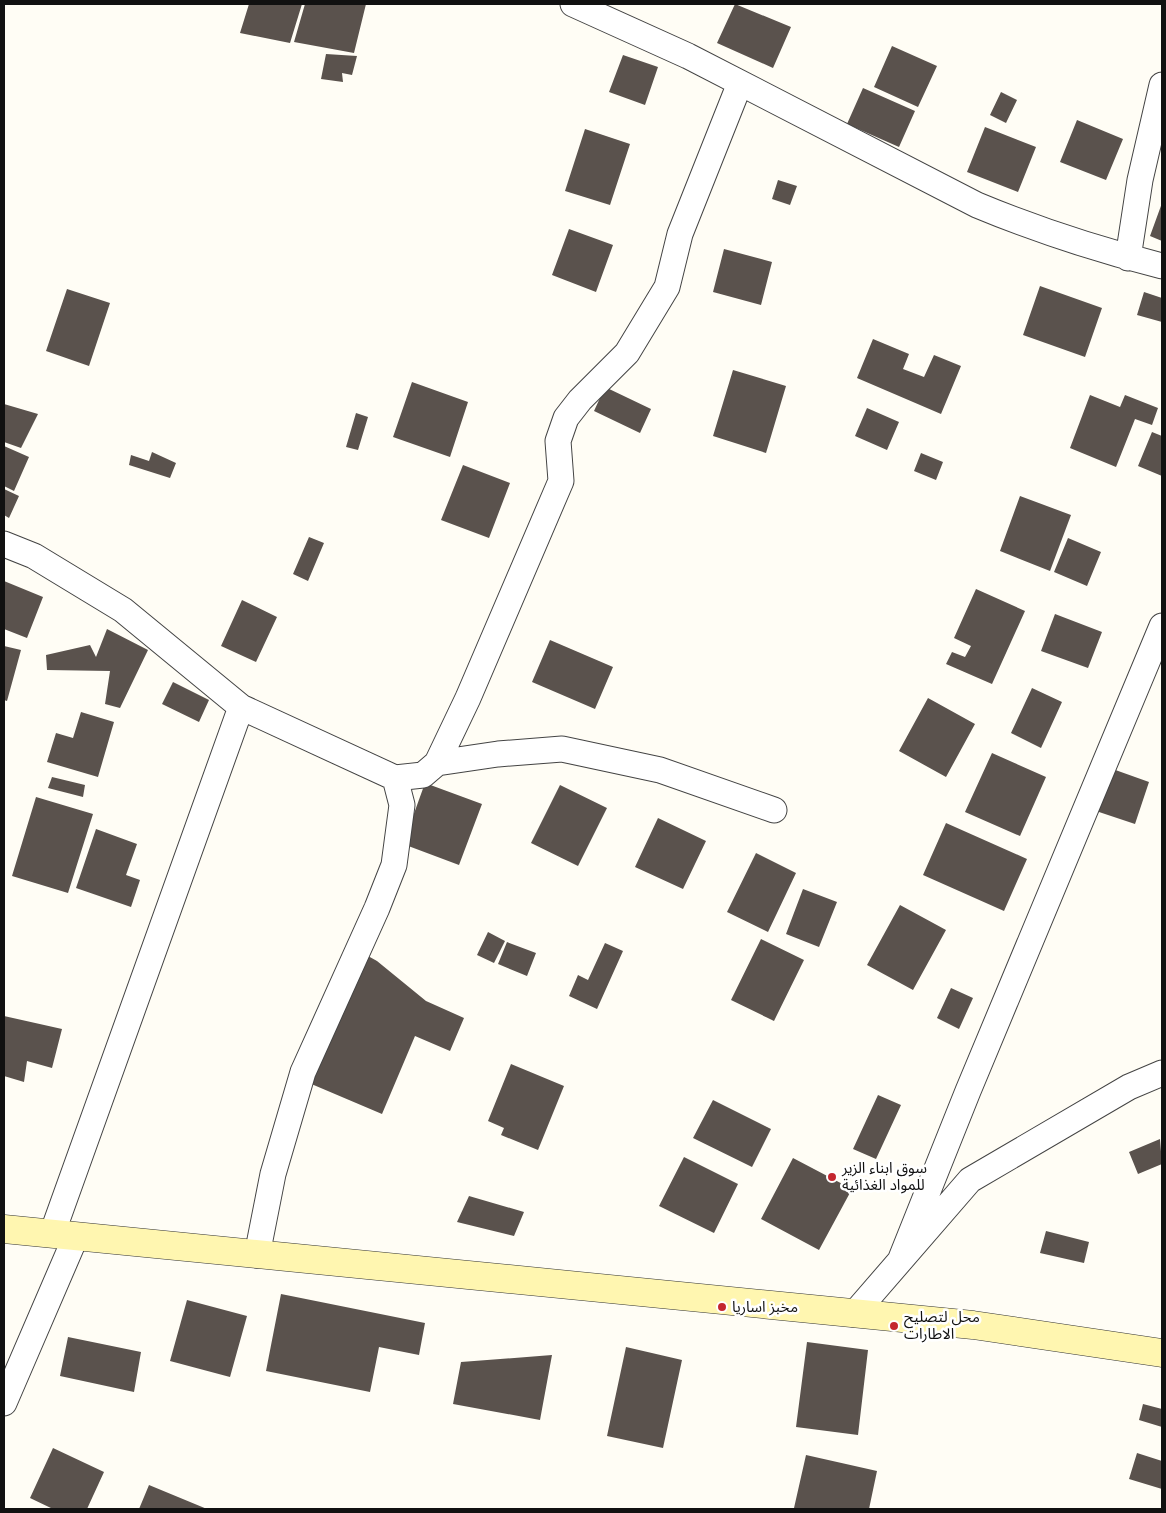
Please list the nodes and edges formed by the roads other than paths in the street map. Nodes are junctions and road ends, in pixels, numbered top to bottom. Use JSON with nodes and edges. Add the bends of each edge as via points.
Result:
{"nodes":[{"id":1,"x":573,"y":4,"type":"edge"},
{"id":2,"x":740,"y":83,"type":"junction"},
{"id":3,"x":1162,"y":85,"type":"edge"},
{"id":4,"x":1128,"y":258,"type":"junction"},
{"id":5,"x":1162,"y":266,"type":"edge"},
{"id":6,"x":4,"y":544,"type":"edge"},
{"id":7,"x":1162,"y":626,"type":"edge"},
{"id":8,"x":241,"y":707,"type":"junction"},
{"id":9,"x":438,"y":763,"type":"junction"},
{"id":10,"x":395,"y":778,"type":"junction"},
{"id":11,"x":774,"y":810,"type":"dead end"},
{"id":12,"x":1162,"y":1073,"type":"edge"},
{"id":13,"x":4,"y":1229,"type":"edge"},
{"id":14,"x":64,"y":1235,"type":"junction"},
{"id":15,"x":257,"y":1255,"type":"junction"},
{"id":16,"x":900,"y":1261,"type":"junction"},
{"id":17,"x":854,"y":1314,"type":"junction"},
{"id":18,"x":1162,"y":1353,"type":"edge"},
{"id":19,"x":4,"y":1403,"type":"edge"}],
"edges":[{"from":1,"to":2,"type":"street"},
{"from":2,"to":4,"type":"street","via":[[977,205],[1026,226]]},
{"from":2,"to":9,"type":"street","via":[[680,234],[667,287],[627,353],[566,418],[558,441],[561,481]]},
{"from":3,"to":4,"type":"street","via":[[1140,180]]},
{"from":4,"to":5,"type":"street"},
{"from":6,"to":8,"type":"street","via":[[34,556],[123,610]]},
{"from":7,"to":16,"type":"street"},
{"from":8,"to":10,"type":"street"},
{"from":8,"to":14,"type":"street"},
{"from":9,"to":10,"type":"street","via":[[423,774]]},
{"from":9,"to":11,"type":"street","via":[[562,749],[660,770]]},
{"from":10,"to":15,"type":"street","via":[[402,805],[394,865],[303,1072],[274,1174]]},
{"from":12,"to":16,"type":"street","via":[[1129,1087],[970,1180]]},
{"from":13,"to":14,"type":"main road"},
{"from":14,"to":15,"type":"main road"},
{"from":14,"to":19,"type":"street"},
{"from":15,"to":17,"type":"main road"},
{"from":16,"to":17,"type":"street"},
{"from":17,"to":18,"type":"main road","via":[[1043,1334]]}]}
